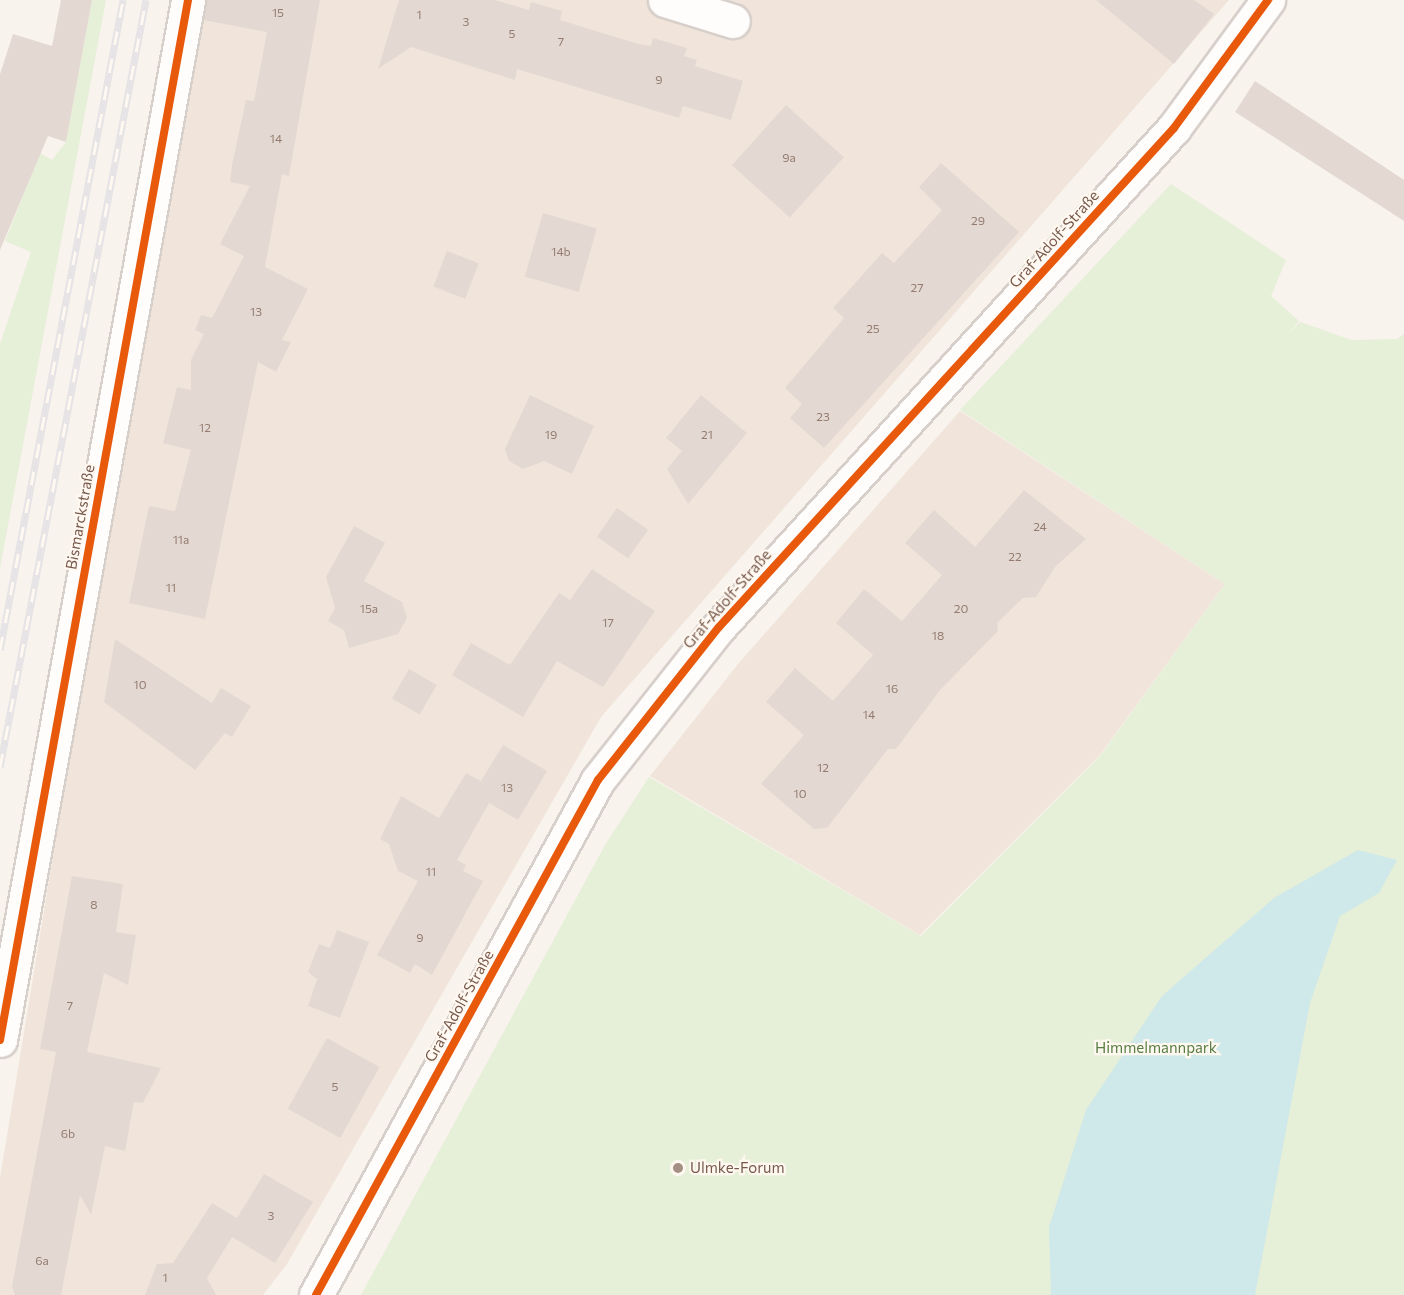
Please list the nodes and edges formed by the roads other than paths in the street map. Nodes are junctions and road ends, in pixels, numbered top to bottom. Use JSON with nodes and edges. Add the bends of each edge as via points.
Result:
{"nodes":[{"id":1,"x":188,"y":0,"type":"edge"},
{"id":2,"x":665,"y":0,"type":"edge"},
{"id":3,"x":1268,"y":0,"type":"edge"},
{"id":4,"x":733,"y":21,"type":"dead end"},
{"id":5,"x":0,"y":1040,"type":"edge"},
{"id":6,"x":316,"y":1295,"type":"edge"}],
"edges":[{"from":1,"to":5,"type":"street","name":"Bismarckstraße"},
{"from":2,"to":4,"type":"street"},
{"from":3,"to":6,"type":"street","name":"Graf-Adolf-Straße","via":[[1174,128],[719,627],[605,771]]}]}
